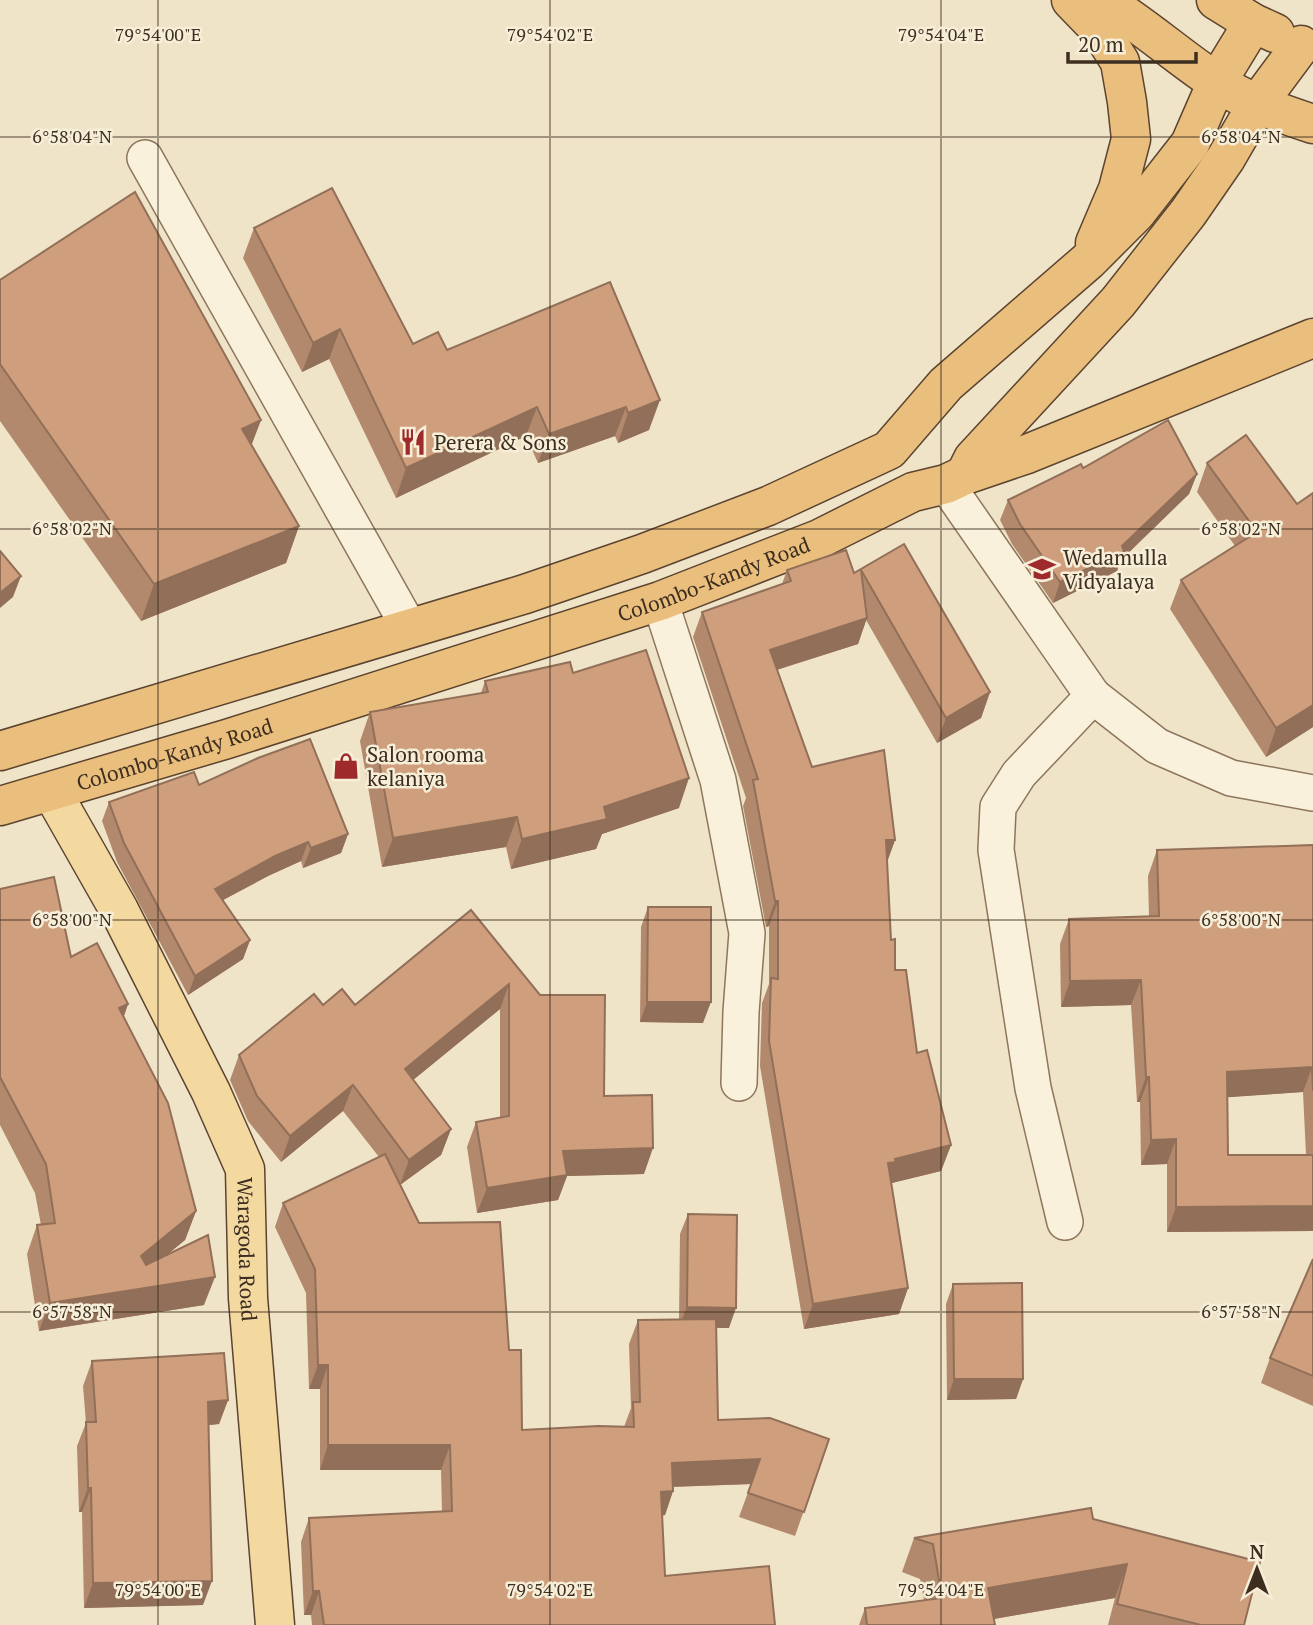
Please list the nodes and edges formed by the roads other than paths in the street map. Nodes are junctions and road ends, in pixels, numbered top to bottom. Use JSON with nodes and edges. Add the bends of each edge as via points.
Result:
{"nodes":[{"id":1,"x":1071,"y":0,"type":"edge"},
{"id":2,"x":1102,"y":0,"type":"edge"},
{"id":3,"x":1216,"y":0,"type":"edge"},
{"id":4,"x":1253,"y":23,"type":"junction"},
{"id":5,"x":1307,"y":47,"type":"edge"},
{"id":6,"x":1217,"y":82,"type":"junction"},
{"id":7,"x":1258,"y":103,"type":"junction"},
{"id":8,"x":1313,"y":124,"type":"edge"},
{"id":9,"x":145,"y":158,"type":"dead end"},
{"id":10,"x":1088,"y":261,"type":"junction"},
{"id":11,"x":1313,"y":338,"type":"edge"},
{"id":12,"x":956,"y":479,"type":"junction"},
{"id":13,"x":660,"y":601,"type":"junction"},
{"id":14,"x":410,"y":629,"type":"junction"},
{"id":15,"x":1093,"y":696,"type":"junction"},
{"id":16,"x":0,"y":751,"type":"edge"},
{"id":17,"x":0,"y":764,"type":"edge"},
{"id":18,"x":52,"y":792,"type":"junction"},
{"id":19,"x":1313,"y":793,"type":"edge"},
{"id":20,"x":0,"y":806,"type":"edge"},
{"id":21,"x":738,"y":1083,"type":"dead end"},
{"id":22,"x":1065,"y":1222,"type":"dead end"},
{"id":23,"x":275,"y":1625,"type":"edge"}],
"edges":[{"from":1,"to":10,"type":"highway","via":[[1100,30],[1120,62],[1131,139],[1118,189]]},
{"from":2,"to":6,"type":"highway"},
{"from":3,"to":4,"type":"highway"},
{"from":4,"to":5,"type":"highway"},
{"from":4,"to":6,"type":"highway"},
{"from":5,"to":7,"type":"highway"},
{"from":6,"to":7,"type":"highway"},
{"from":6,"to":10,"type":"highway","via":[[1190,144],[1136,213]]},
{"from":7,"to":8,"type":"highway"},
{"from":7,"to":12,"type":"highway","via":[[1188,213],[1118,302]]},
{"from":9,"to":14,"type":"street"},
{"from":10,"to":14,"type":"highway","via":[[946,384],[888,450],[701,533]]},
{"from":11,"to":12,"type":"highway","name":"Colombo-Kandy Road"},
{"from":12,"to":13,"type":"highway","name":"Colombo-Kandy Road","via":[[913,492],[819,539]]},
{"from":12,"to":15,"type":"street"},
{"from":13,"to":18,"type":"highway","name":"Colombo-Kandy Road"},
{"from":13,"to":21,"type":"street","via":[[718,780],[747,933]]},
{"from":14,"to":16,"type":"highway"},
{"from":15,"to":19,"type":"street","via":[[1157,746],[1231,778]]},
{"from":15,"to":22,"type":"street","via":[[1019,774],[998,807],[996,850],[1033,1088]]},
{"from":17,"to":18,"type":"highway"},
{"from":18,"to":20,"type":"highway","name":"Colombo-Kandy Road"},
{"from":18,"to":23,"type":"main road","name":"Waragoda Road","via":[[119,910],[245,1169],[248,1298]]}]}
